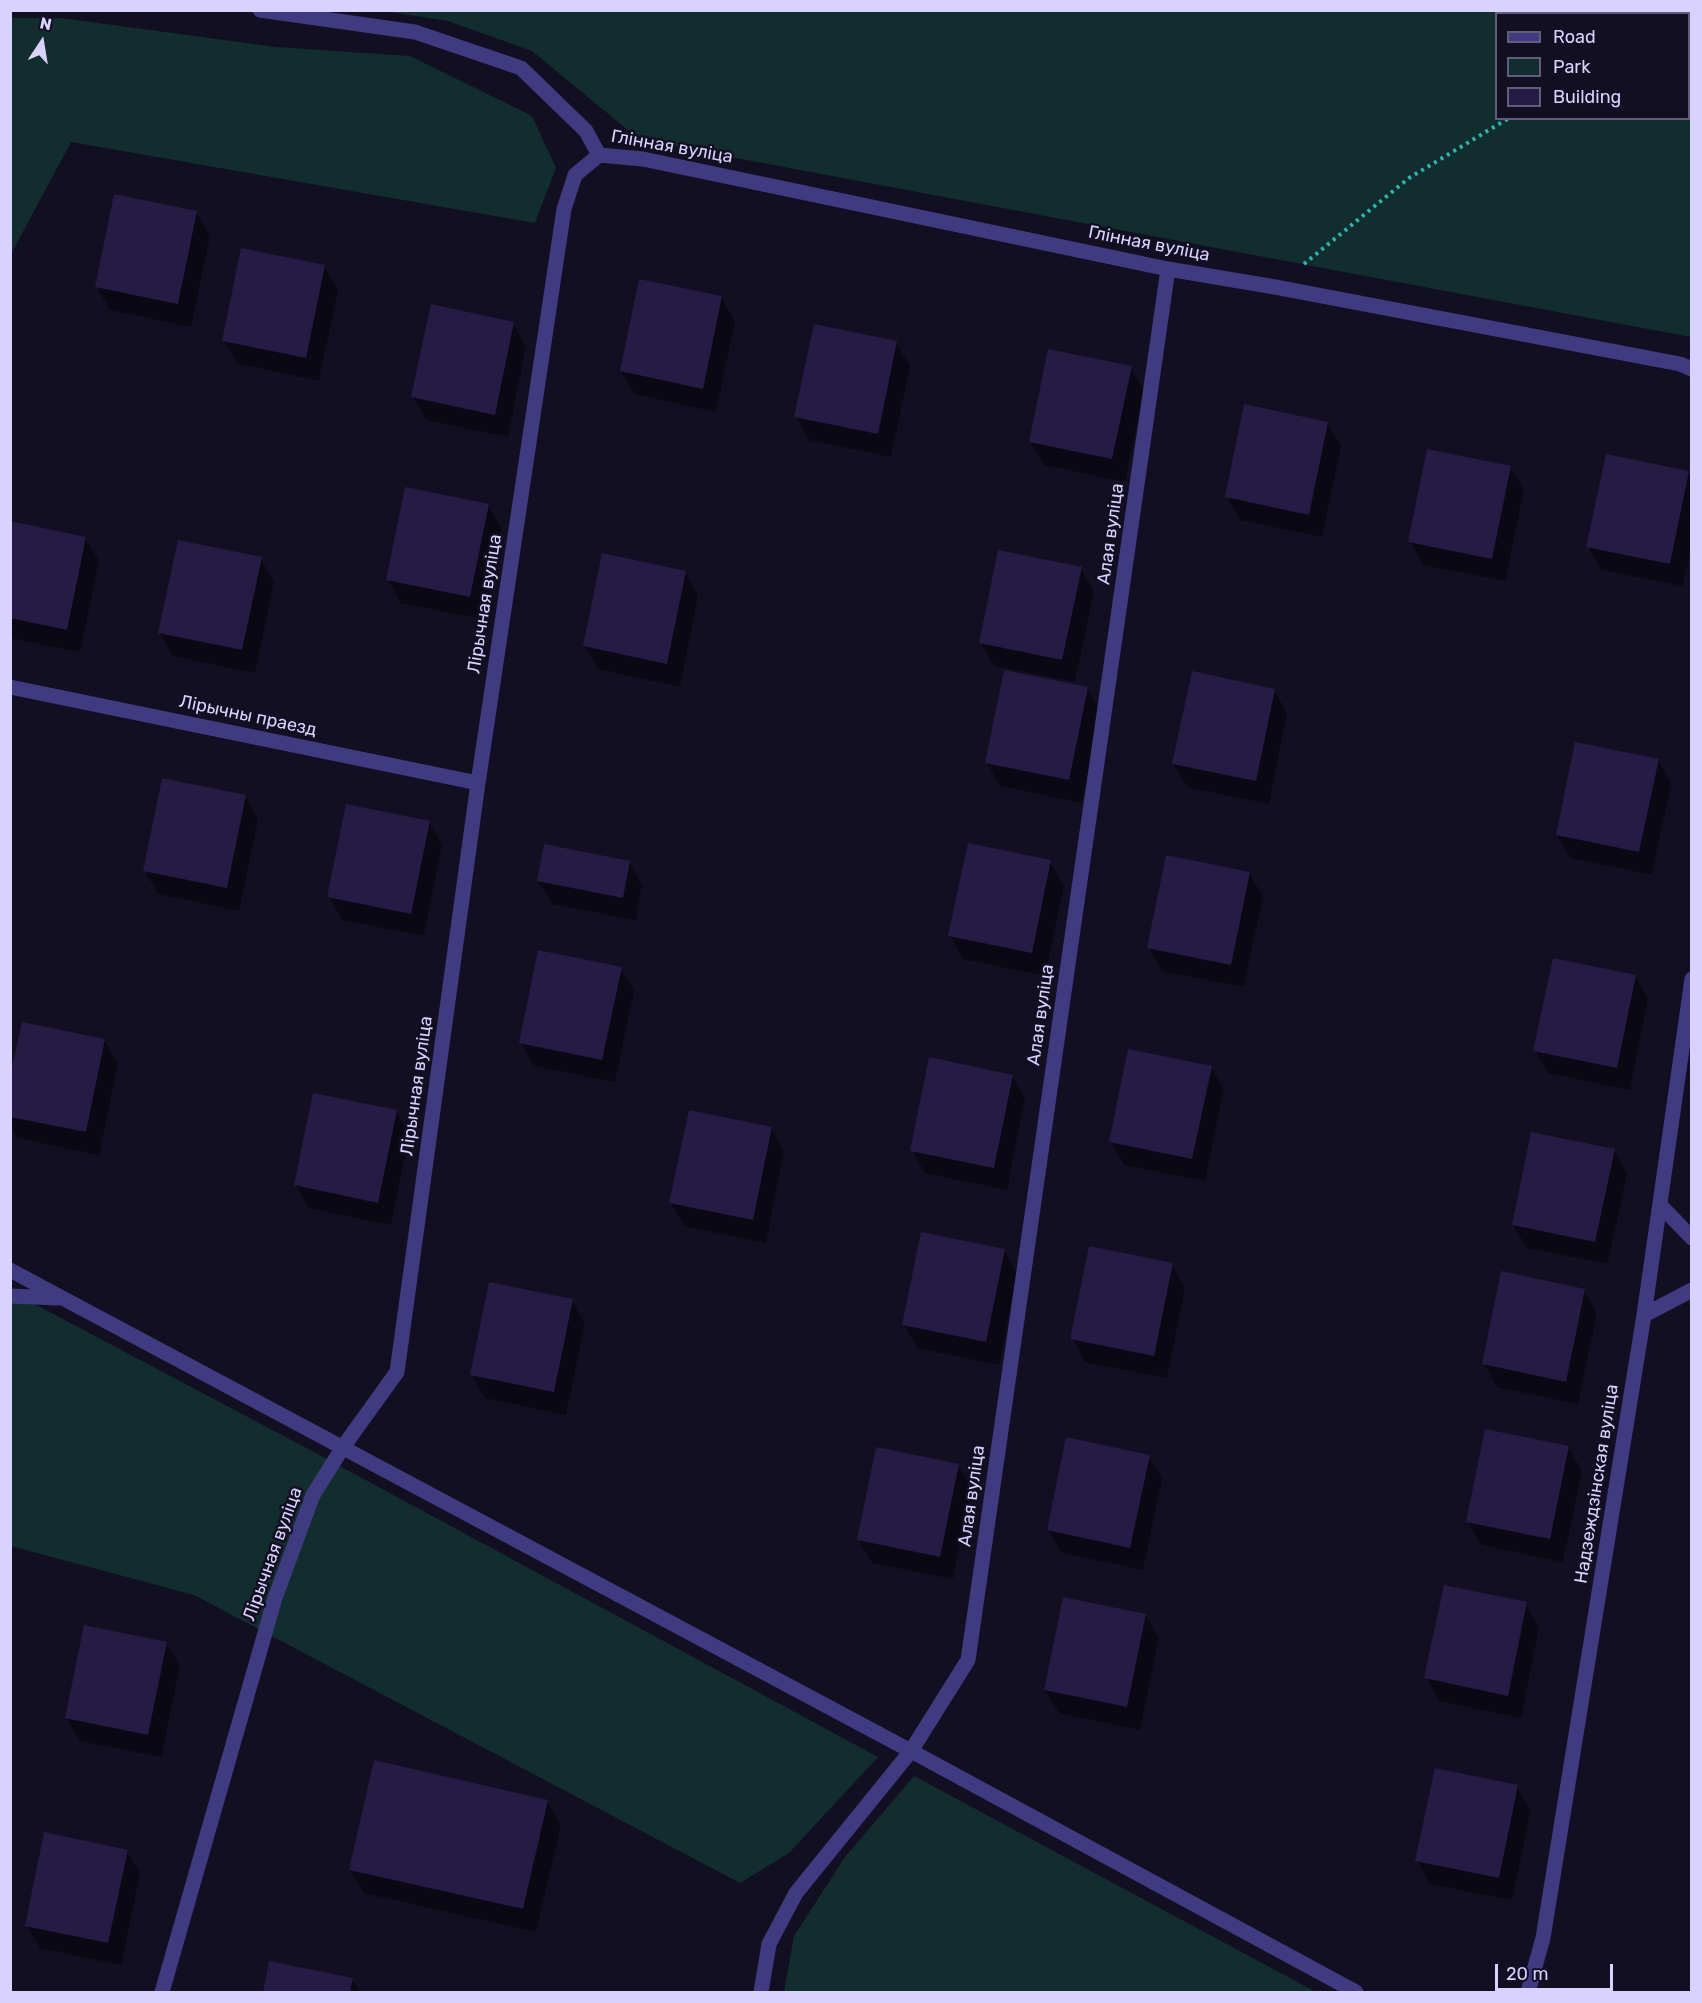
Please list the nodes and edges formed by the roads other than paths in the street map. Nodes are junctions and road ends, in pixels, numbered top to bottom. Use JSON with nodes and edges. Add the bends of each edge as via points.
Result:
{"nodes":[{"id":1,"x":260,"y":10,"type":"edge"},
{"id":2,"x":599,"y":155,"type":"junction"},
{"id":3,"x":1168,"y":269,"type":"junction"},
{"id":4,"x":1692,"y":369,"type":"edge"},
{"id":5,"x":10,"y":687,"type":"edge"},
{"id":6,"x":478,"y":783,"type":"junction"},
{"id":7,"x":1692,"y":979,"type":"edge"},
{"id":8,"x":1660,"y":1205,"type":"junction"},
{"id":9,"x":1692,"y":1238,"type":"edge"},
{"id":10,"x":10,"y":1270,"type":"edge"},
{"id":11,"x":1692,"y":1290,"type":"edge"},
{"id":12,"x":10,"y":1296,"type":"edge"},
{"id":13,"x":61,"y":1298,"type":"junction"},
{"id":14,"x":1644,"y":1315,"type":"junction"},
{"id":15,"x":343,"y":1447,"type":"junction"},
{"id":16,"x":911,"y":1751,"type":"junction"},
{"id":17,"x":162,"y":1992,"type":"edge"},
{"id":18,"x":761,"y":1992,"type":"edge"},
{"id":19,"x":1356,"y":1992,"type":"edge"},
{"id":20,"x":1528,"y":1992,"type":"edge"}],
"edges":[{"from":1,"to":2,"type":"street","via":[[415,32],[521,68],[586,130]]},
{"from":2,"to":3,"type":"street","name":"Глінная вуліца","via":[[644,159]]},
{"from":2,"to":6,"type":"street","name":"Лірычная вуліца","via":[[575,175],[564,209]]},
{"from":3,"to":4,"type":"street","name":"Глінная вуліца"},
{"from":3,"to":16,"type":"street","name":"Алая вуліца","via":[[968,1660]]},
{"from":5,"to":6,"type":"street","name":"Лірычны праезд"},
{"from":6,"to":15,"type":"street","name":"Лірычная вуліца","via":[[398,1372]]},
{"from":7,"to":8,"type":"street","name":"Надзеждзінская вуліца"},
{"from":8,"to":9,"type":"street"},
{"from":8,"to":14,"type":"street","name":"Надзеждзінская вуліца"},
{"from":10,"to":13,"type":"street"},
{"from":11,"to":14,"type":"street"},
{"from":12,"to":13,"type":"street"},
{"from":13,"to":15,"type":"street"},
{"from":14,"to":20,"type":"street","name":"Надзеждзінская вуліца","via":[[1543,1938]]},
{"from":15,"to":16,"type":"street"},
{"from":15,"to":17,"type":"street","name":"Лірычная вуліца","via":[[313,1495],[275,1598]]},
{"from":16,"to":18,"type":"street","name":"Алая вуліца","via":[[796,1893],[769,1944]]},
{"from":16,"to":19,"type":"street"}]}
